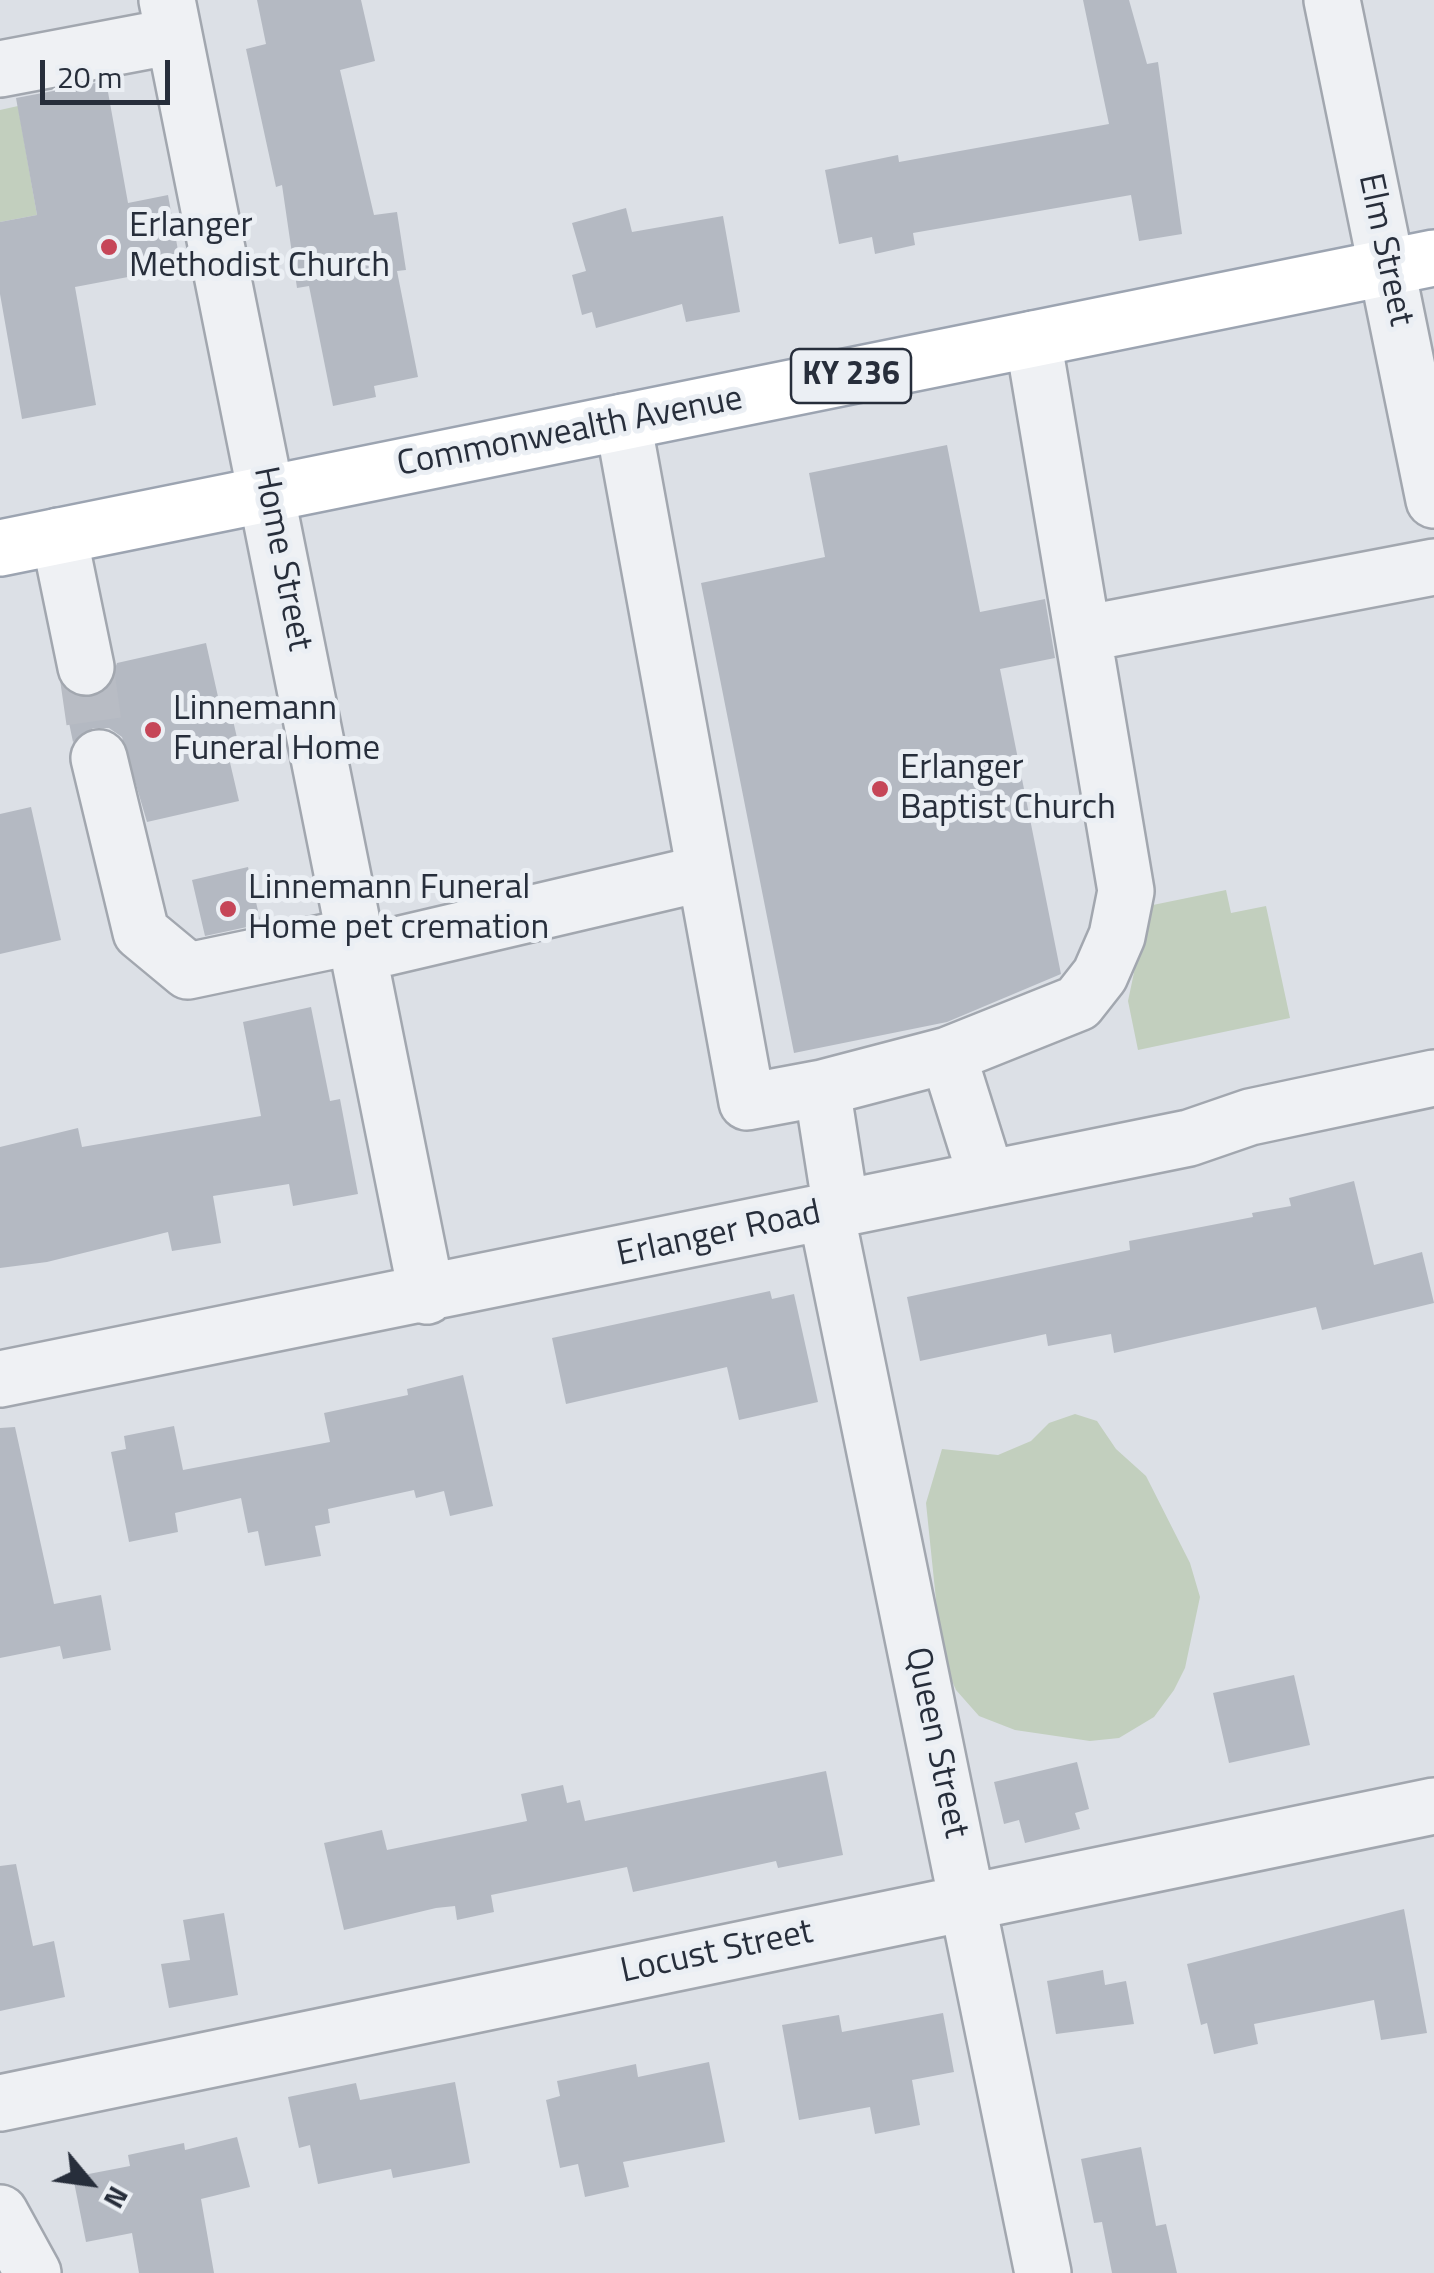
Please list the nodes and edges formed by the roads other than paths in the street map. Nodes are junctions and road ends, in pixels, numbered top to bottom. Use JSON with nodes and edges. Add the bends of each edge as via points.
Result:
{"nodes":[{"id":1,"x":1332,"y":0,"type":"edge"},
{"id":2,"x":170,"y":18,"type":"edge"},
{"id":3,"x":0,"y":70,"type":"edge"},
{"id":4,"x":1411,"y":263,"type":"edge"},
{"id":5,"x":1033,"y":340,"type":"junction"},
{"id":6,"x":623,"y":422,"type":"junction"},
{"id":7,"x":268,"y":493,"type":"junction"},
{"id":8,"x":1434,"y":500,"type":"edge"},
{"id":9,"x":59,"y":536,"type":"junction"},
{"id":10,"x":0,"y":548,"type":"edge"},
{"id":11,"x":1434,"y":566,"type":"edge"},
{"id":12,"x":1083,"y":634,"type":"junction"},
{"id":13,"x":86,"y":667,"type":"tunnel mouth"},
{"id":14,"x":100,"y":758,"type":"tunnel mouth"},
{"id":15,"x":704,"y":873,"type":"junction"},
{"id":16,"x":357,"y":945,"type":"junction"},
{"id":17,"x":948,"y":1056,"type":"junction"},
{"id":18,"x":1434,"y":1078,"type":"edge"},
{"id":19,"x":822,"y":1088,"type":"junction"},
{"id":20,"x":986,"y":1180,"type":"junction"},
{"id":21,"x":834,"y":1211,"type":"junction"},
{"id":22,"x":427,"y":1296,"type":"junction"},
{"id":23,"x":0,"y":1379,"type":"edge"},
{"id":24,"x":1434,"y":1806,"type":"edge"},
{"id":25,"x":967,"y":1901,"type":"junction"},
{"id":26,"x":0,"y":2103,"type":"edge"},
{"id":27,"x":0,"y":2214,"type":"edge"},
{"id":28,"x":33,"y":2273,"type":"edge"},
{"id":29,"x":1043,"y":2273,"type":"edge"}],
"edges":[{"from":1,"to":4,"type":"street","name":"Elm Street"},
{"from":2,"to":3,"type":"street"},
{"from":2,"to":7,"type":"street","name":"Home Street"},
{"from":4,"to":5,"type":"main road","name":"Commonwealth Avenue","number":"KY 236"},
{"from":4,"to":8,"type":"street","name":"Elm Street"},
{"from":5,"to":6,"type":"main road","name":"Commonwealth Avenue","number":"KY 236"},
{"from":5,"to":12,"type":"street"},
{"from":6,"to":7,"type":"main road","name":"Commonwealth Avenue","number":"KY 236"},
{"from":6,"to":15,"type":"street"},
{"from":7,"to":9,"type":"main road","name":"Commonwealth Avenue","number":"KY 236"},
{"from":7,"to":16,"type":"street","name":"Home Street"},
{"from":9,"to":10,"type":"main road","name":"Commonwealth Avenue","number":"KY 236"},
{"from":9,"to":13,"type":"street"},
{"from":11,"to":12,"type":"street"},
{"from":12,"to":17,"type":"street","via":[[1126,892],[1117,936],[1100,975],[1078,1002]]},
{"from":14,"to":16,"type":"street","via":[[141,932],[188,971]]},
{"from":15,"to":16,"type":"street"},
{"from":15,"to":19,"type":"street","via":[[746,1102]]},
{"from":16,"to":22,"type":"street","name":"Home Street"},
{"from":17,"to":19,"type":"street"},
{"from":17,"to":20,"type":"street"},
{"from":18,"to":20,"type":"street","name":"Erlanger Road"},
{"from":19,"to":21,"type":"street","name":"Queen Street"},
{"from":20,"to":21,"type":"street","name":"Erlanger Road"},
{"from":21,"to":22,"type":"street","name":"Erlanger Road"},
{"from":21,"to":25,"type":"street","name":"Queen Street"},
{"from":22,"to":23,"type":"street","name":"Erlanger Road"},
{"from":24,"to":25,"type":"street","name":"Locust Street"},
{"from":25,"to":26,"type":"street","name":"Locust Street"},
{"from":25,"to":29,"type":"street","name":"Queen Street"},
{"from":27,"to":28,"type":"street"}]}
